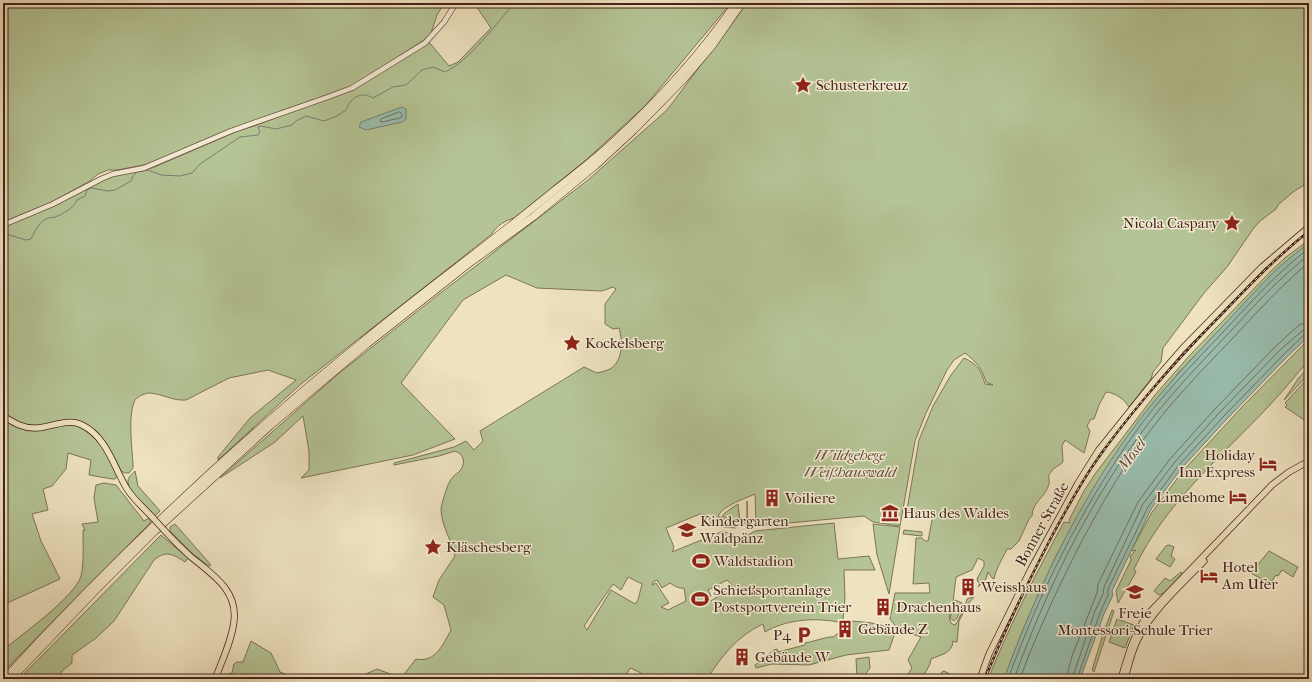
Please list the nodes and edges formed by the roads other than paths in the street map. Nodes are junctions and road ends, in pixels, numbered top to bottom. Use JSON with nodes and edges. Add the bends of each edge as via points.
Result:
{"nodes":[{"id":1,"x":456,"y":3,"type":"edge"},
{"id":2,"x":736,"y":3,"type":"edge"},
{"id":3,"x":742,"y":3,"type":"edge"},
{"id":4,"x":3,"y":224,"type":"edge"},
{"id":5,"x":1309,"y":227,"type":"edge"},
{"id":6,"x":3,"y":416,"type":"edge"},
{"id":7,"x":1309,"y":461,"type":"edge"},
{"id":8,"x":1309,"y":464,"type":"edge"},
{"id":9,"x":1200,"y":562,"type":"junction"},
{"id":10,"x":1173,"y":594,"type":"junction"},
{"id":11,"x":1161,"y":600,"type":"junction"},
{"id":12,"x":1157,"y":612,"type":"junction"},
{"id":13,"x":216,"y":678,"type":"edge"},
{"id":14,"x":4,"y":679,"type":"edge"},
{"id":15,"x":11,"y":679,"type":"edge"},
{"id":16,"x":980,"y":679,"type":"edge"},
{"id":17,"x":1121,"y":679,"type":"edge"},
{"id":18,"x":1124,"y":679,"type":"edge"}],
"edges":[{"from":1,"to":4,"type":"street","via":[[444,22],[425,42],[352,88],[231,131],[144,168],[101,179],[53,204]]},
{"from":2,"to":14,"type":"highway","via":[[681,74],[611,144],[362,341],[245,441],[107,572]]},
{"from":3,"to":15,"type":"highway","via":[[712,46],[684,79],[630,134],[533,217],[366,344],[271,425],[156,531]]},
{"from":5,"to":16,"type":"main road","name":"Bonner Straße","via":[[1262,267],[1182,349],[1094,456],[1053,528],[989,654]]},
{"from":6,"to":13,"type":"main road","bridge":true,"via":[[27,427],[73,423],[82,424],[90,430],[105,446],[130,492],[164,530],[223,585],[232,602],[233,627]]},
{"from":7,"to":9,"type":"main road","via":[[1272,485]]},
{"from":8,"to":9,"type":"main road","via":[[1275,487]]},
{"from":9,"to":10,"type":"main road"},
{"from":9,"to":11,"type":"main road"},
{"from":10,"to":11,"type":"main road"},
{"from":10,"to":12,"type":"main road"},
{"from":11,"to":12,"type":"main road"},
{"from":11,"to":17,"type":"main road","via":[[1135,635]]},
{"from":12,"to":18,"type":"main road","via":[[1137,641]]}]}
